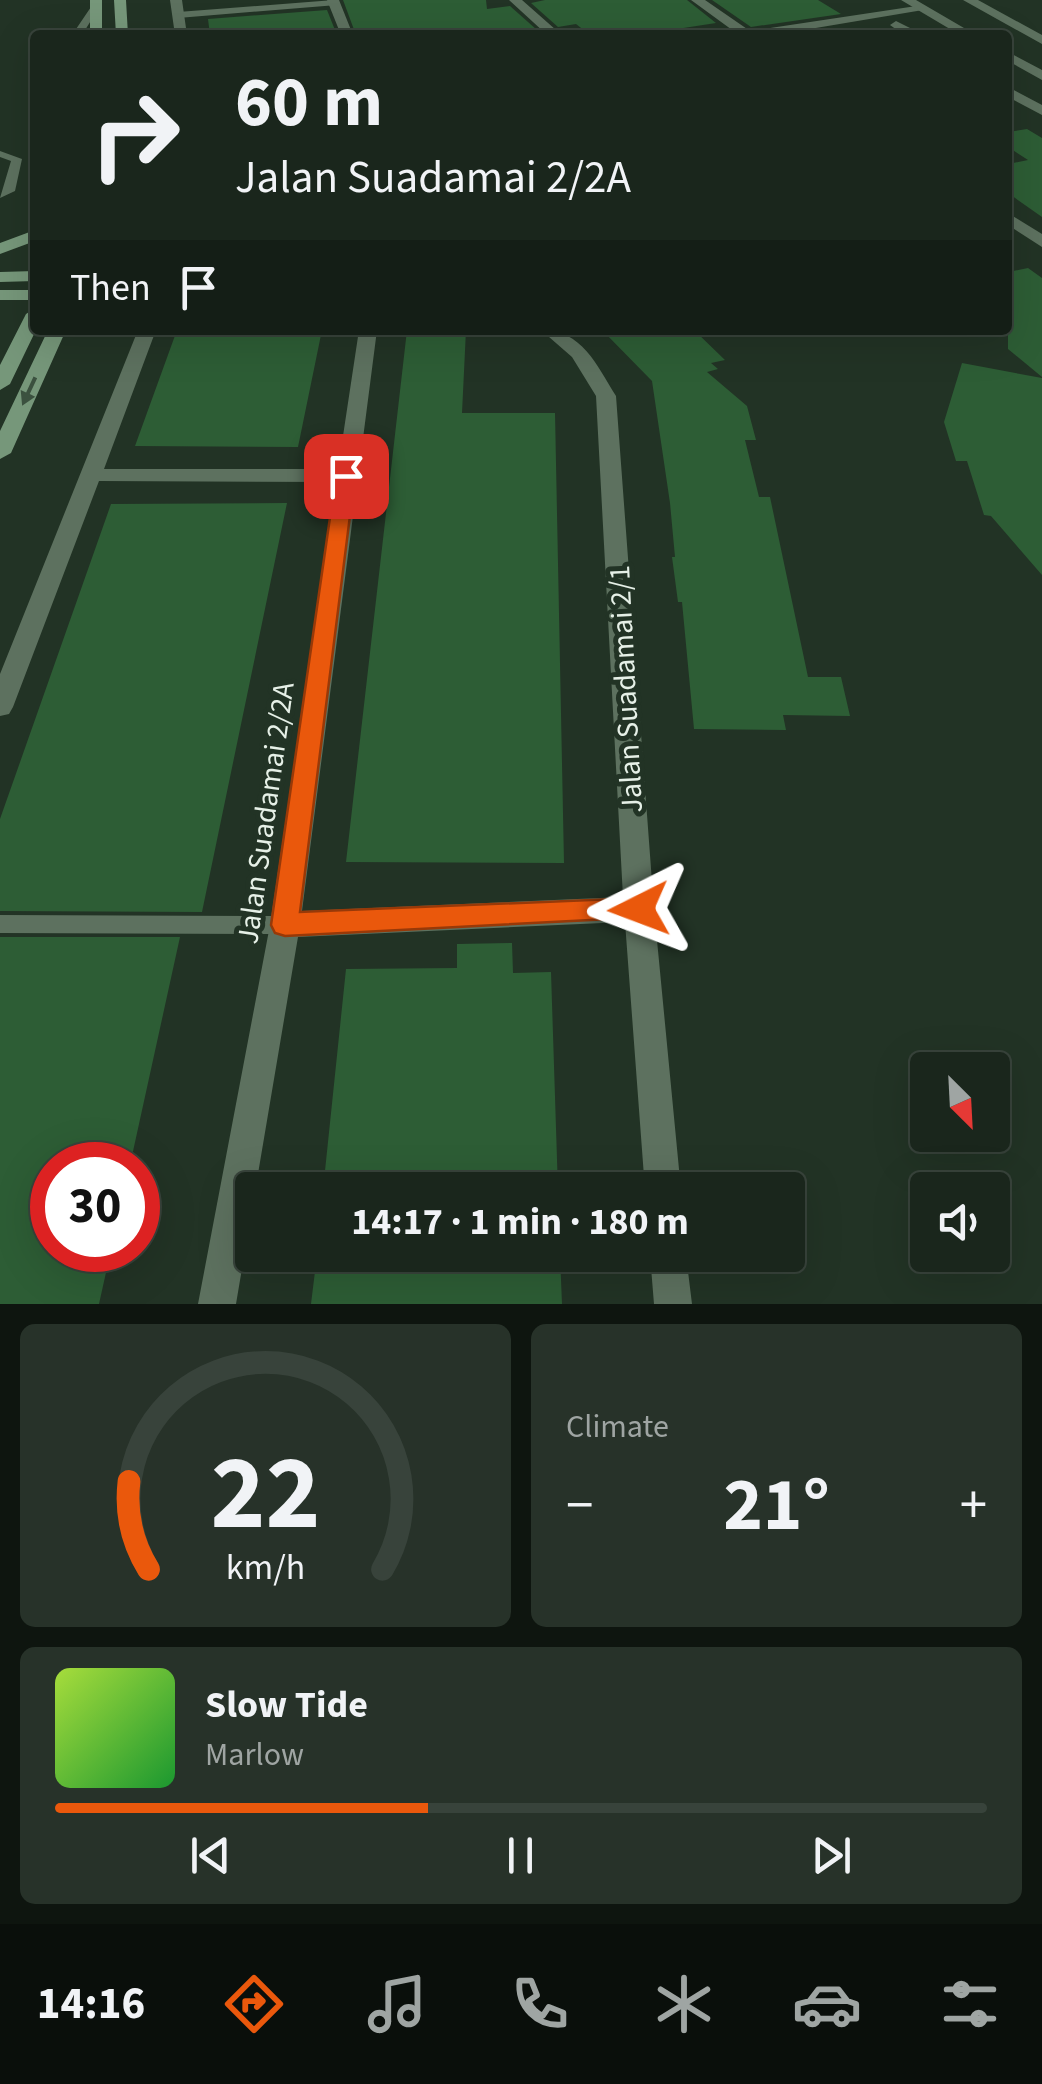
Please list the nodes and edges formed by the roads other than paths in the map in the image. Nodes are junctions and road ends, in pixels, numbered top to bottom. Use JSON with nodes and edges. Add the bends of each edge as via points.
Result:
{"nodes":[{"id":1,"x":120,"y":0,"type":"edge"},
{"id":2,"x":176,"y":0,"type":"edge"},
{"id":3,"x":515,"y":0,"type":"edge"},
{"id":4,"x":696,"y":0,"type":"edge"},
{"id":5,"x":856,"y":0,"type":"edge"},
{"id":6,"x":907,"y":0,"type":"edge"},
{"id":7,"x":968,"y":0,"type":"edge"},
{"id":8,"x":333,"y":1,"type":"edge"},
{"id":9,"x":96,"y":3,"type":"edge"},
{"id":10,"x":923,"y":10,"type":"junction"},
{"id":11,"x":178,"y":15,"type":"junction"},
{"id":12,"x":882,"y":16,"type":"junction"},
{"id":13,"x":896,"y":25,"type":"dead end"},
{"id":14,"x":80,"y":30,"type":"edge"},
{"id":15,"x":96,"y":30,"type":"edge"},
{"id":16,"x":122,"y":30,"type":"edge"},
{"id":17,"x":180,"y":30,"type":"edge"},
{"id":18,"x":345,"y":30,"type":"edge"},
{"id":19,"x":550,"y":30,"type":"dead end"},
{"id":20,"x":741,"y":30,"type":"edge"},
{"id":21,"x":783,"y":30,"type":"edge"},
{"id":22,"x":904,"y":30,"type":"edge"},
{"id":23,"x":961,"y":30,"type":"edge"},
{"id":24,"x":1035,"y":32,"type":"edge"},
{"id":25,"x":1042,"y":40,"type":"edge"},
{"id":26,"x":1012,"y":58,"type":"edge"},
{"id":27,"x":1042,"y":76,"type":"edge"},
{"id":28,"x":1012,"y":93,"type":"edge"},
{"id":29,"x":1040,"y":109,"type":"edge"},
{"id":30,"x":1012,"y":113,"type":"edge"},
{"id":31,"x":0,"y":154,"type":"edge"},
{"id":32,"x":0,"y":195,"type":"edge"},
{"id":33,"x":1012,"y":221,"type":"edge"},
{"id":34,"x":30,"y":237,"type":"edge"},
{"id":35,"x":1042,"y":242,"type":"edge"},
{"id":36,"x":0,"y":249,"type":"edge"},
{"id":37,"x":30,"y":276,"type":"edge"},
{"id":38,"x":0,"y":277,"type":"edge"},
{"id":39,"x":30,"y":294,"type":"edge"},
{"id":40,"x":0,"y":296,"type":"edge"},
{"id":41,"x":30,"y":323,"type":"edge"},
{"id":42,"x":56,"y":335,"type":"edge"},
{"id":43,"x":145,"y":335,"type":"edge"},
{"id":44,"x":367,"y":335,"type":"edge"},
{"id":45,"x":557,"y":335,"type":"edge"},
{"id":46,"x":2,"y":375,"type":"edge"},
{"id":47,"x":0,"y":453,"type":"edge"},
{"id":48,"x":93,"y":475,"type":"junction"},
{"id":49,"x":346,"y":476,"type":"junction"},
{"id":50,"x":0,"y":707,"type":"edge"},
{"id":51,"x":639,"y":909,"type":"junction"},
{"id":52,"x":0,"y":924,"type":"edge"},
{"id":53,"x":285,"y":925,"type":"junction"},
{"id":54,"x":661,"y":1172,"type":"edge"},
{"id":55,"x":669,"y":1272,"type":"edge"},
{"id":56,"x":218,"y":1304,"type":"edge"},
{"id":57,"x":672,"y":1304,"type":"edge"}],
"edges":[{"from":1,"to":16,"type":"main road"},
{"from":2,"to":11,"type":"street"},
{"from":3,"to":19,"type":"street"},
{"from":4,"to":20,"type":"street"},
{"from":5,"to":12,"type":"street"},
{"from":6,"to":10,"type":"street"},
{"from":7,"to":24,"type":"street"},
{"from":8,"to":11,"type":"lane"},
{"from":8,"to":18,"type":"street"},
{"from":9,"to":14,"type":"lane"},
{"from":9,"to":15,"type":"main road"},
{"from":10,"to":12,"type":"street"},
{"from":10,"to":23,"type":"street"},
{"from":11,"to":17,"type":"street"},
{"from":12,"to":21,"type":"street"},
{"from":13,"to":22,"type":"street"},
{"from":24,"to":25,"type":"street"},
{"from":26,"to":27,"type":"street"},
{"from":28,"to":29,"type":"street"},
{"from":29,"to":30,"type":"street"},
{"from":31,"to":32,"type":"lane","via":[[17,159],[8,191]]},
{"from":33,"to":35,"type":"street"},
{"from":34,"to":36,"type":"main road"},
{"from":37,"to":38,"type":"main road"},
{"from":39,"to":40,"type":"main road"},
{"from":41,"to":46,"type":"main road"},
{"from":42,"to":47,"type":"main road","one_way":true},
{"from":43,"to":48,"type":"street"},
{"from":44,"to":49,"type":"street","name":"Jalan Suadamai 2/2A"},
{"from":45,"to":51,"type":"street","name":"Jalan Suadamai 2/1","via":[[580,353],[606,396]]},
{"from":48,"to":49,"type":"street"},
{"from":48,"to":50,"type":"street"},
{"from":49,"to":53,"type":"street","name":"Jalan Suadamai 2/2A"},
{"from":51,"to":53,"type":"street"},
{"from":51,"to":54,"type":"street","name":"Jalan Suadamai 2/1"},
{"from":52,"to":53,"type":"lane"},
{"from":53,"to":56,"type":"street","name":"Jalan Suadamai 2/2A"},
{"from":55,"to":57,"type":"street"}]}
